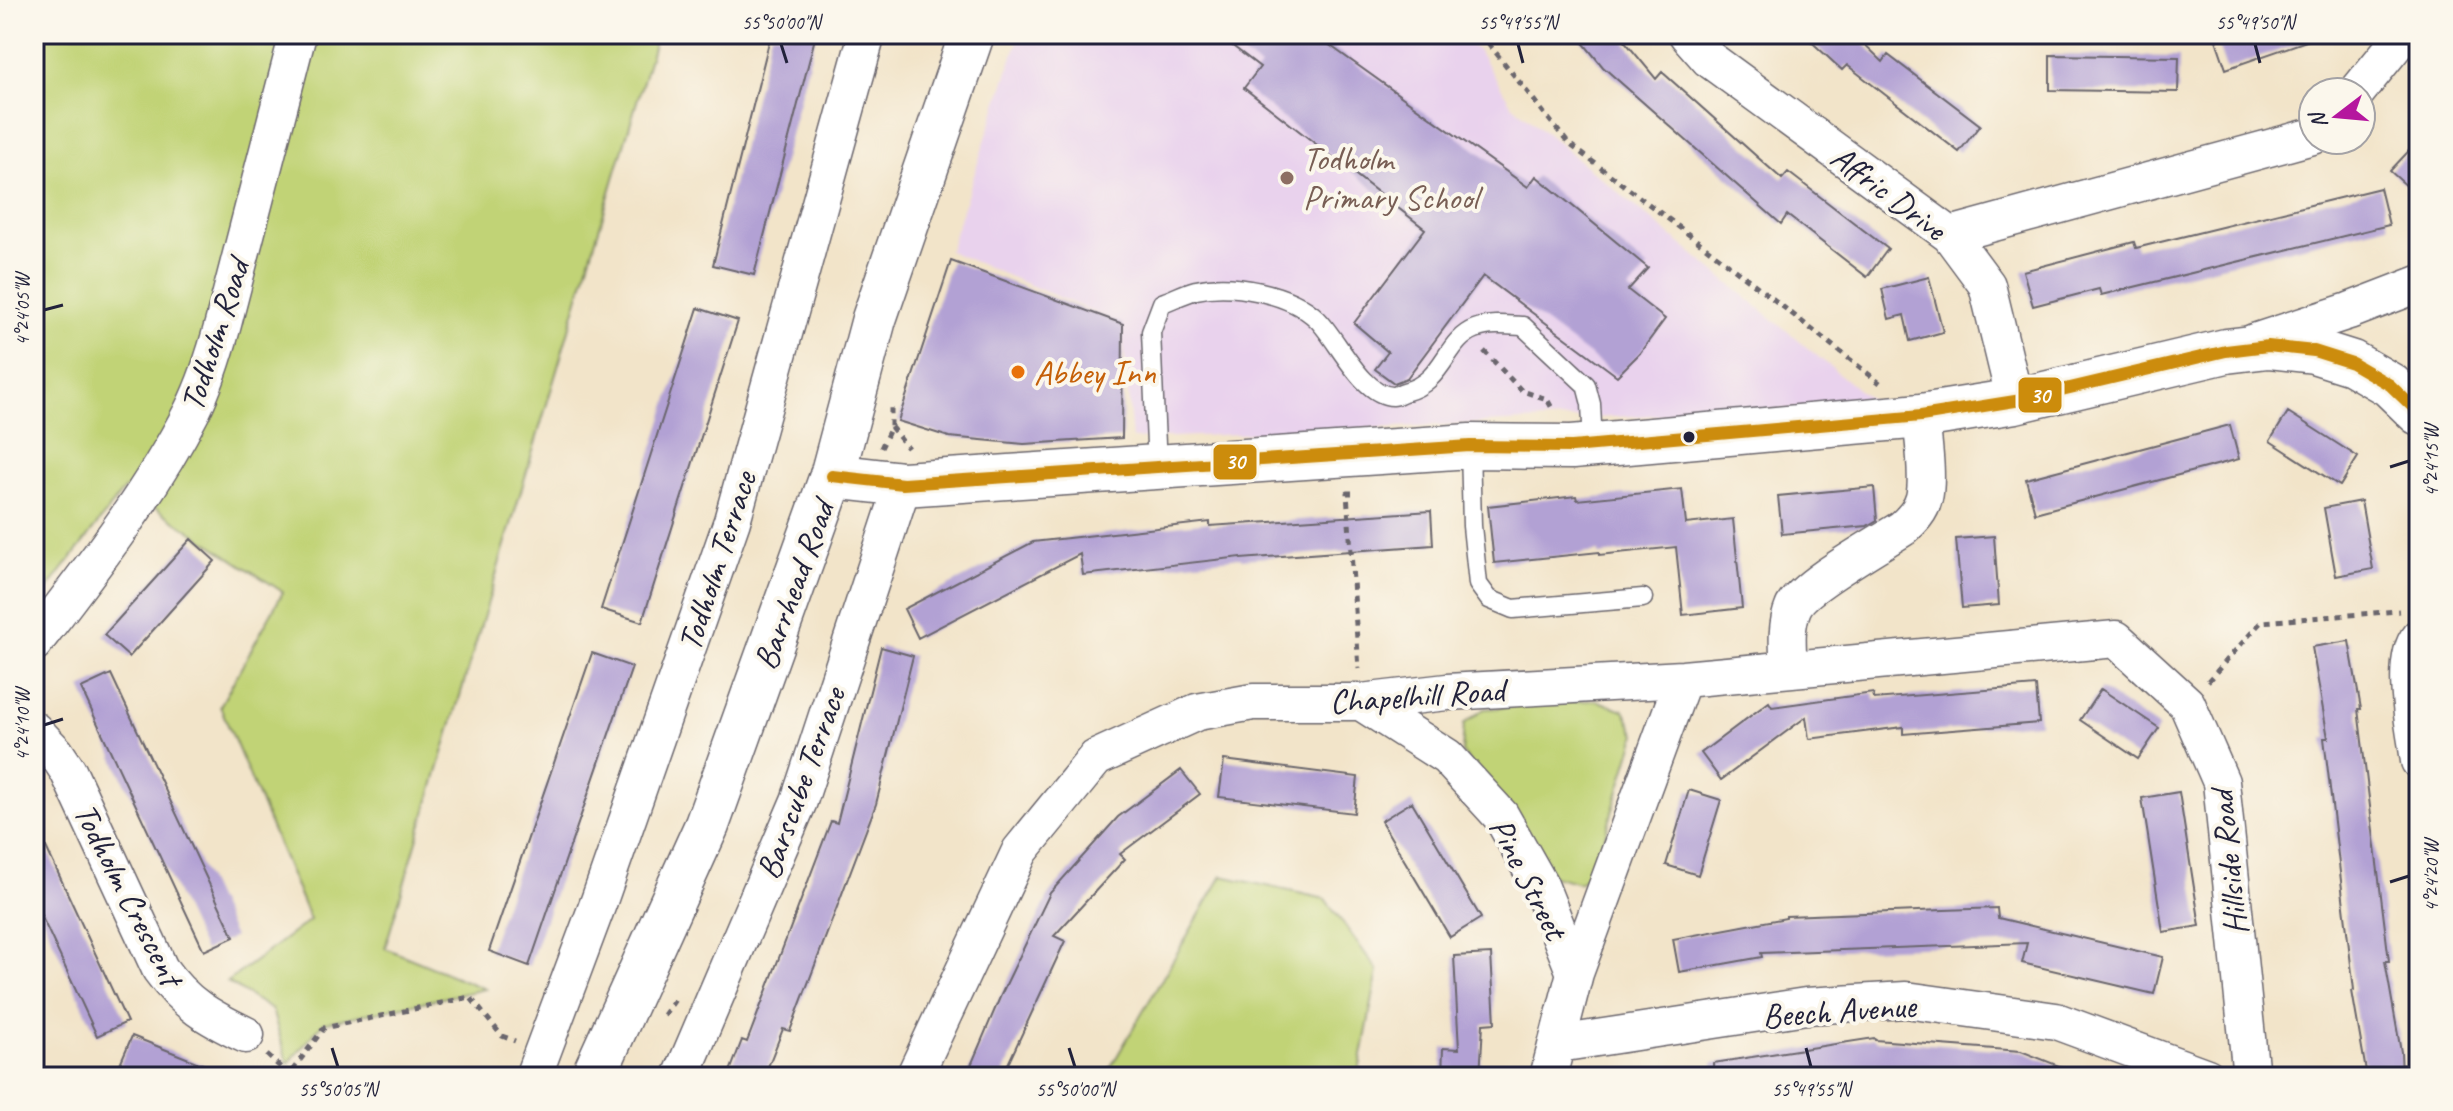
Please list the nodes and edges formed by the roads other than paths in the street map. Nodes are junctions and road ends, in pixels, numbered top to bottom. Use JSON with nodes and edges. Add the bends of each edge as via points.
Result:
{"nodes":[{"id":1,"x":298,"y":34,"type":"edge"},
{"id":2,"x":867,"y":34,"type":"edge"},
{"id":3,"x":972,"y":34,"type":"edge"},
{"id":4,"x":1687,"y":34,"type":"edge"},
{"id":5,"x":2404,"y":34,"type":"edge"},
{"id":6,"x":2370,"y":76,"type":"edge"},
{"id":7,"x":2297,"y":140,"type":"edge"},
{"id":8,"x":1950,"y":235,"type":"junction"},
{"id":9,"x":2419,"y":284,"type":"edge"},
{"id":10,"x":2226,"y":351,"type":"junction"},
{"id":11,"x":2015,"y":401,"type":"junction"},
{"id":12,"x":2419,"y":413,"type":"edge"},
{"id":13,"x":1921,"y":416,"type":"junction"},
{"id":14,"x":1470,"y":446,"type":"junction"},
{"id":15,"x":1582,"y":446,"type":"junction"},
{"id":16,"x":1157,"y":467,"type":"junction"},
{"id":17,"x":832,"y":476,"type":"junction"},
{"id":18,"x":903,"y":484,"type":"junction"},
{"id":19,"x":1643,"y":598,"type":"dead end"},
{"id":20,"x":2414,"y":628,"type":"edge"},
{"id":21,"x":2116,"y":639,"type":"joint"},
{"id":22,"x":34,"y":643,"type":"edge"},
{"id":23,"x":1789,"y":669,"type":"junction"},
{"id":24,"x":1683,"y":679,"type":"junction"},
{"id":25,"x":1361,"y":702,"type":"junction"},
{"id":26,"x":34,"y":730,"type":"edge"},
{"id":27,"x":2419,"y":761,"type":"edge"},
{"id":28,"x":1575,"y":973,"type":"junction"},
{"id":29,"x":246,"y":1035,"type":"road end"},
{"id":30,"x":1553,"y":1060,"type":"edge"},
{"id":31,"x":538,"y":1064,"type":"edge"},
{"id":32,"x":593,"y":1077,"type":"edge"},
{"id":33,"x":681,"y":1077,"type":"edge"},
{"id":34,"x":914,"y":1077,"type":"edge"},
{"id":35,"x":2207,"y":1077,"type":"edge"},
{"id":36,"x":2251,"y":1077,"type":"edge"}],
"edges":[{"from":1,"to":22,"type":"street","name":"Todholm Road","via":[[223,324],[194,408],[123,524]]},
{"from":2,"to":31,"type":"street","name":"Todholm Terrace","via":[[732,521]]},
{"from":3,"to":17,"type":"street","name":"Barrhead Road","via":[[874,319]]},
{"from":4,"to":8,"type":"street","name":"Affric Drive","via":[[1709,59]]},
{"from":5,"to":6,"type":"street"},
{"from":7,"to":8,"type":"street"},
{"from":8,"to":11,"type":"street","name":"Affric Drive","via":[[1987,285]]},
{"from":9,"to":10,"type":"street"},
{"from":10,"to":11,"type":"street"},
{"from":10,"to":12,"type":"street","via":[[2268,346],[2314,351],[2352,363],[2390,385]]},
{"from":11,"to":13,"type":"street"},
{"from":13,"to":15,"type":"street"},
{"from":13,"to":23,"type":"street","via":[[1924,498],[1915,517],[1794,604],[1788,623]]},
{"from":14,"to":15,"type":"street"},
{"from":14,"to":16,"type":"street"},
{"from":14,"to":19,"type":"lane","via":[[1478,584],[1489,599],[1513,609]]},
{"from":15,"to":16,"type":"lane","via":[[1591,404],[1586,385],[1523,326],[1475,329],[1457,341],[1420,388],[1392,396],[1372,388],[1317,318],[1287,301],[1240,287],[1197,290],[1162,303],[1151,332]]},
{"from":16,"to":18,"type":"street"},
{"from":17,"to":18,"type":"street"},
{"from":17,"to":32,"type":"street","name":"Barrhead Road","via":[[707,825]]},
{"from":18,"to":33,"type":"street","name":"Barscube Terrace","via":[[799,801]]},
{"from":20,"to":27,"type":"street","via":[[2410,692]]},
{"from":21,"to":23,"type":"street","name":"Chapelhill Road"},
{"from":21,"to":36,"type":"street","name":"Hillside Road","via":[[2187,704],[2221,782]]},
{"from":23,"to":24,"type":"street","name":"Chapelhill Road"},
{"from":24,"to":25,"type":"street","name":"Chapelhill Road"},
{"from":24,"to":28,"type":"street","name":"Pine Street"},
{"from":25,"to":28,"type":"street","name":"Pine Street","via":[[1447,757],[1501,816],[1540,885]]},
{"from":25,"to":34,"type":"street","name":"Chapelhill Road","via":[[1253,702],[1197,712],[1096,758],[1020,851]]},
{"from":26,"to":29,"type":"street","name":"Todholm Crescent","via":[[68,771],[160,969],[189,1003]]},
{"from":28,"to":30,"type":"street","name":"Pine Street"},
{"from":30,"to":35,"type":"street","name":"Beech Avenue","via":[[1806,1006],[1906,1000],[2056,1021]]}]}
